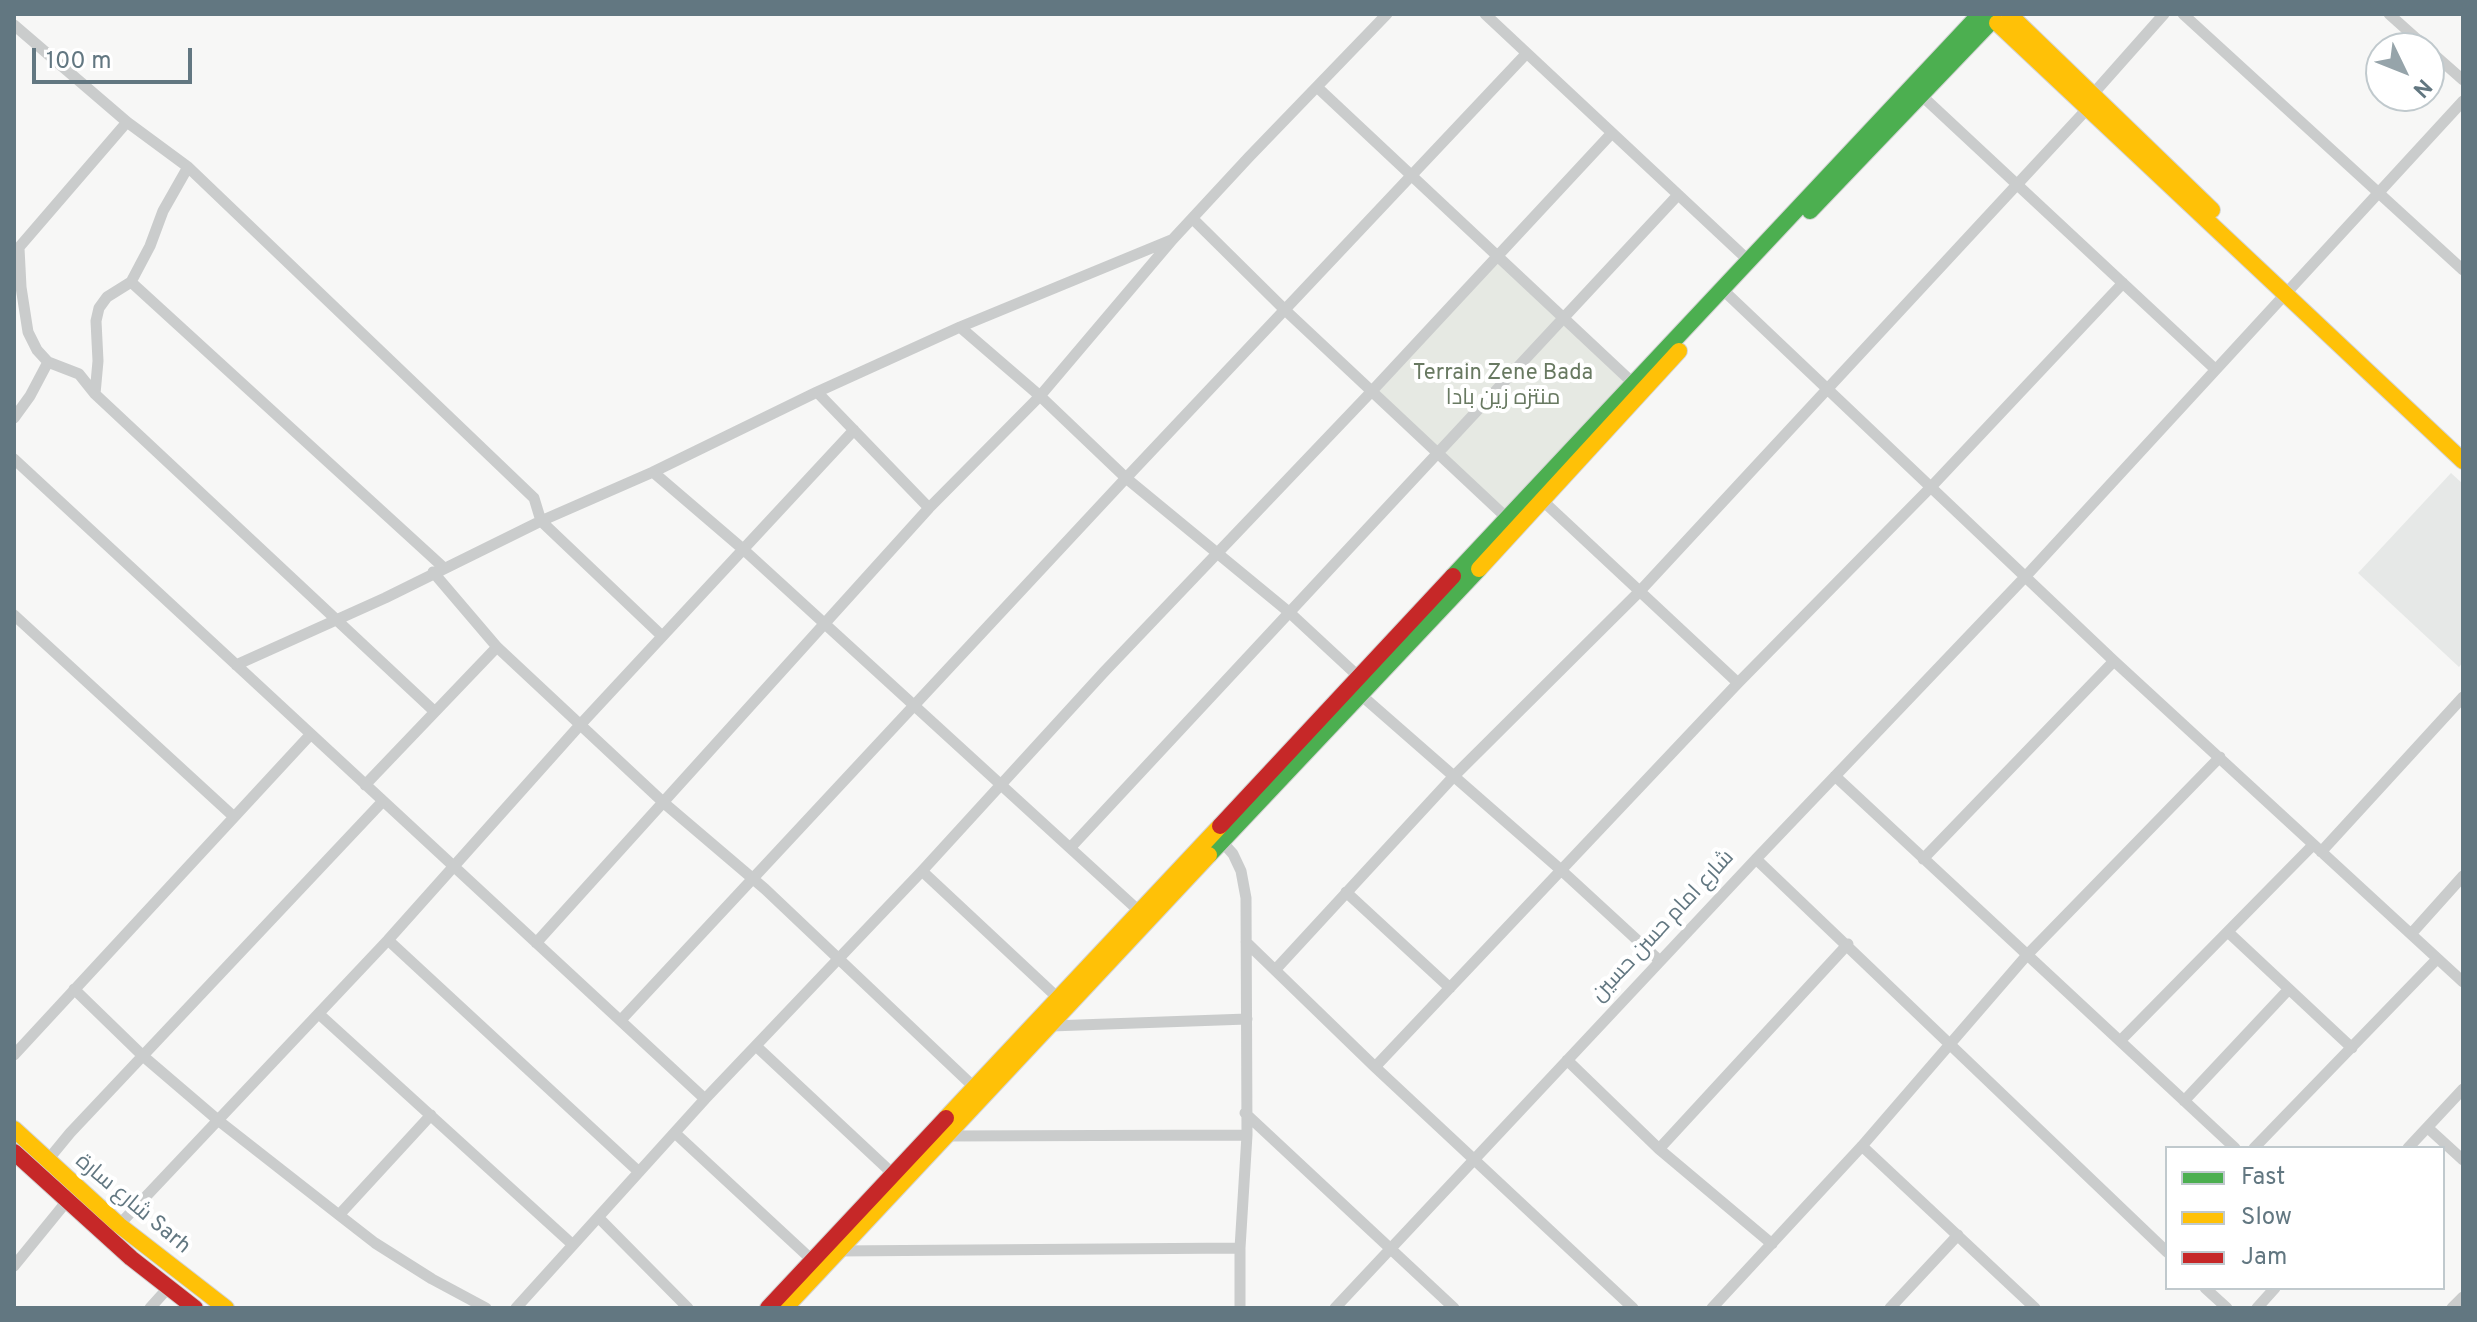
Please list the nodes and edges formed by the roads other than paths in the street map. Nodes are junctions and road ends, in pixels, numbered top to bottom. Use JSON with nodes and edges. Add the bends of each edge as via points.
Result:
{"nodes":[{"id":1,"x":1387,"y":14,"type":"edge"},
{"id":2,"x":1485,"y":14,"type":"edge"},
{"id":3,"x":2164,"y":14,"type":"edge"},
{"id":4,"x":2183,"y":14,"type":"edge"},
{"id":5,"x":2389,"y":14,"type":"edge"},
{"id":6,"x":1994,"y":17,"type":"edge"},
{"id":7,"x":14,"y":25,"type":"edge"},
{"id":8,"x":2409,"y":32,"type":"edge"},
{"id":9,"x":1526,"y":54,"type":"junction"},
{"id":10,"x":2445,"y":64,"type":"edge"},
{"id":11,"x":2463,"y":80,"type":"edge"},
{"id":12,"x":1317,"y":87,"type":"junction"},
{"id":13,"x":1921,"y":95,"type":"junction"},
{"id":14,"x":2090,"y":101,"type":"junction"},
{"id":15,"x":2463,"y":101,"type":"edge"},
{"id":16,"x":127,"y":122,"type":"junction"},
{"id":17,"x":1611,"y":134,"type":"junction"},
{"id":18,"x":188,"y":167,"type":"junction"},
{"id":19,"x":1410,"y":176,"type":"junction"},
{"id":20,"x":2017,"y":184,"type":"junction"},
{"id":21,"x":2379,"y":191,"type":"junction"},
{"id":22,"x":1677,"y":196,"type":"junction"},
{"id":23,"x":1193,"y":219,"type":"junction"},
{"id":24,"x":1173,"y":239,"type":"junction"},
{"id":25,"x":16,"y":251,"type":"edge"},
{"id":26,"x":1496,"y":256,"type":"junction"},
{"id":27,"x":1748,"y":260,"type":"junction"},
{"id":28,"x":2463,"y":270,"type":"edge"},
{"id":29,"x":131,"y":282,"type":"junction"},
{"id":30,"x":2123,"y":283,"type":"junction"},
{"id":31,"x":2289,"y":290,"type":"junction"},
{"id":32,"x":1725,"y":292,"type":"junction"},
{"id":33,"x":1284,"y":309,"type":"junction"},
{"id":34,"x":1564,"y":318,"type":"junction"},
{"id":35,"x":960,"y":327,"type":"junction"},
{"id":36,"x":48,"y":362,"type":"junction"},
{"id":37,"x":2215,"y":369,"type":"junction"},
{"id":38,"x":1634,"y":384,"type":"junction"},
{"id":39,"x":1827,"y":388,"type":"junction"},
{"id":40,"x":1372,"y":391,"type":"junction"},
{"id":41,"x":817,"y":392,"type":"junction"},
{"id":42,"x":95,"y":394,"type":"junction"},
{"id":43,"x":1040,"y":396,"type":"junction"},
{"id":44,"x":14,"y":418,"type":"edge"},
{"id":45,"x":854,"y":430,"type":"junction"},
{"id":46,"x":2463,"y":447,"type":"edge"},
{"id":47,"x":1437,"y":454,"type":"junction"},
{"id":48,"x":14,"y":459,"type":"edge"},
{"id":49,"x":2463,"y":461,"type":"edge"},
{"id":50,"x":653,"y":472,"type":"junction"},
{"id":51,"x":1126,"y":478,"type":"junction"},
{"id":52,"x":1931,"y":487,"type":"junction"},
{"id":53,"x":1543,"y":501,"type":"junction"},
{"id":54,"x":929,"y":508,"type":"junction"},
{"id":55,"x":1508,"y":519,"type":"junction"},
{"id":56,"x":541,"y":521,"type":"junction"},
{"id":57,"x":744,"y":550,"type":"junction"},
{"id":58,"x":1216,"y":552,"type":"junction"},
{"id":59,"x":438,"y":570,"type":"junction"},
{"id":60,"x":2026,"y":576,"type":"junction"},
{"id":61,"x":1640,"y":591,"type":"junction"},
{"id":62,"x":1290,"y":613,"type":"junction"},
{"id":63,"x":14,"y":615,"type":"edge"},
{"id":64,"x":334,"y":620,"type":"junction"},
{"id":65,"x":824,"y":624,"type":"junction"},
{"id":66,"x":662,"y":636,"type":"junction"},
{"id":67,"x":497,"y":647,"type":"junction"},
{"id":68,"x":2114,"y":661,"type":"junction"},
{"id":69,"x":236,"y":665,"type":"junction"},
{"id":70,"x":1359,"y":677,"type":"junction"},
{"id":71,"x":1738,"y":683,"type":"junction"},
{"id":72,"x":1361,"y":695,"type":"junction"},
{"id":73,"x":2463,"y":697,"type":"edge"},
{"id":74,"x":915,"y":707,"type":"junction"},
{"id":75,"x":434,"y":711,"type":"junction"},
{"id":76,"x":580,"y":725,"type":"junction"},
{"id":77,"x":311,"y":734,"type":"junction"},
{"id":78,"x":2220,"y":757,"type":"junction"},
{"id":79,"x":1454,"y":776,"type":"junction"},
{"id":80,"x":1835,"y":776,"type":"junction"},
{"id":81,"x":1000,"y":784,"type":"junction"},
{"id":82,"x":365,"y":785,"type":"junction"},
{"id":83,"x":383,"y":801,"type":"junction"},
{"id":84,"x":664,"y":803,"type":"junction"},
{"id":85,"x":233,"y":816,"type":"junction"},
{"id":86,"x":1218,"y":837,"type":"junction"},
{"id":87,"x":1071,"y":847,"type":"junction"},
{"id":88,"x":2317,"y":848,"type":"junction"},
{"id":89,"x":1756,"y":859,"type":"junction"},
{"id":90,"x":1923,"y":859,"type":"junction"},
{"id":91,"x":452,"y":868,"type":"junction"},
{"id":92,"x":1561,"y":870,"type":"junction"},
{"id":93,"x":922,"y":871,"type":"junction"},
{"id":94,"x":2463,"y":876,"type":"edge"},
{"id":95,"x":754,"y":879,"type":"junction"},
{"id":96,"x":1346,"y":892,"type":"junction"},
{"id":97,"x":1139,"y":911,"type":"junction"},
{"id":98,"x":2228,"y":932,"type":"junction"},
{"id":99,"x":2411,"y":934,"type":"junction"},
{"id":100,"x":388,"y":940,"type":"junction"},
{"id":101,"x":1246,"y":942,"type":"junction"},
{"id":102,"x":536,"y":943,"type":"junction"},
{"id":103,"x":1848,"y":944,"type":"junction"},
{"id":104,"x":2027,"y":955,"type":"junction"},
{"id":105,"x":839,"y":959,"type":"junction"},
{"id":106,"x":2437,"y":959,"type":"junction"},
{"id":107,"x":1660,"y":961,"type":"junction"},
{"id":108,"x":1276,"y":969,"type":"junction"},
{"id":109,"x":2463,"y":982,"type":"edge"},
{"id":110,"x":1450,"y":988,"type":"junction"},
{"id":111,"x":74,"y":989,"type":"junction"},
{"id":112,"x":2289,"y":989,"type":"junction"},
{"id":113,"x":1058,"y":998,"type":"junction"},
{"id":114,"x":319,"y":1014,"type":"junction"},
{"id":115,"x":1247,"y":1019,"type":"junction"},
{"id":116,"x":621,"y":1020,"type":"junction"},
{"id":117,"x":1051,"y":1026,"type":"junction"},
{"id":118,"x":2120,"y":1041,"type":"junction"},
{"id":119,"x":1949,"y":1045,"type":"junction"},
{"id":120,"x":756,"y":1046,"type":"junction"},
{"id":121,"x":2352,"y":1048,"type":"junction"},
{"id":122,"x":14,"y":1055,"type":"edge"},
{"id":123,"x":143,"y":1056,"type":"junction"},
{"id":124,"x":1567,"y":1060,"type":"junction"},
{"id":125,"x":1375,"y":1067,"type":"junction"},
{"id":126,"x":975,"y":1088,"type":"junction"},
{"id":127,"x":2463,"y":1089,"type":"edge"},
{"id":128,"x":705,"y":1099,"type":"junction"},
{"id":129,"x":2184,"y":1101,"type":"junction"},
{"id":130,"x":1245,"y":1113,"type":"junction"},
{"id":131,"x":431,"y":1115,"type":"junction"},
{"id":132,"x":219,"y":1121,"type":"junction"},
{"id":133,"x":2428,"y":1128,"type":"junction"},
{"id":134,"x":14,"y":1129,"type":"edge"},
{"id":135,"x":675,"y":1133,"type":"junction"},
{"id":136,"x":1247,"y":1135,"type":"junction"},
{"id":137,"x":946,"y":1136,"type":"junction"},
{"id":138,"x":1862,"y":1146,"type":"junction"},
{"id":139,"x":2233,"y":1146,"type":"edge"},
{"id":140,"x":2256,"y":1146,"type":"edge"},
{"id":141,"x":2410,"y":1146,"type":"edge"},
{"id":142,"x":1659,"y":1149,"type":"junction"},
{"id":143,"x":14,"y":1152,"type":"edge"},
{"id":144,"x":1474,"y":1159,"type":"junction"},
{"id":145,"x":2463,"y":1160,"type":"edge"},
{"id":146,"x":47,"y":1161,"type":"junction"},
{"id":147,"x":639,"y":1172,"type":"junction"},
{"id":148,"x":893,"y":1174,"type":"junction"},
{"id":149,"x":67,"y":1201,"type":"junction"},
{"id":150,"x":339,"y":1215,"type":"junction"},
{"id":151,"x":599,"y":1218,"type":"junction"},
{"id":152,"x":119,"y":1225,"type":"junction"},
{"id":153,"x":1958,"y":1235,"type":"junction"},
{"id":154,"x":1772,"y":1244,"type":"junction"},
{"id":155,"x":573,"y":1245,"type":"junction"},
{"id":156,"x":1240,"y":1248,"type":"junction"},
{"id":157,"x":1390,"y":1248,"type":"junction"},
{"id":158,"x":2165,"y":1250,"type":"edge"},
{"id":159,"x":836,"y":1251,"type":"junction"},
{"id":160,"x":812,"y":1260,"type":"junction"},
{"id":161,"x":14,"y":1266,"type":"edge"},
{"id":162,"x":168,"y":1288,"type":"junction"},
{"id":163,"x":2207,"y":1290,"type":"edge"},
{"id":164,"x":2273,"y":1290,"type":"edge"},
{"id":165,"x":2463,"y":1297,"type":"edge"},
{"id":166,"x":150,"y":1308,"type":"edge"},
{"id":167,"x":195,"y":1308,"type":"edge"},
{"id":168,"x":226,"y":1308,"type":"edge"},
{"id":169,"x":486,"y":1308,"type":"edge"},
{"id":170,"x":516,"y":1308,"type":"edge"},
{"id":171,"x":688,"y":1308,"type":"edge"},
{"id":172,"x":768,"y":1308,"type":"edge"},
{"id":173,"x":785,"y":1308,"type":"edge"},
{"id":174,"x":1240,"y":1308,"type":"edge"},
{"id":175,"x":1335,"y":1308,"type":"edge"},
{"id":176,"x":1454,"y":1308,"type":"edge"},
{"id":177,"x":1633,"y":1308,"type":"edge"},
{"id":178,"x":1712,"y":1308,"type":"edge"},
{"id":179,"x":1890,"y":1308,"type":"edge"},
{"id":180,"x":2035,"y":1308,"type":"edge"},
{"id":181,"x":2227,"y":1308,"type":"edge"},
{"id":182,"x":2257,"y":1308,"type":"edge"},
{"id":183,"x":2452,"y":1308,"type":"edge"}],
"edges":[{"from":1,"to":12,"type":"street"},
{"from":2,"to":9,"type":"street"},
{"from":3,"to":14,"type":"street"},
{"from":4,"to":21,"type":"street"},
{"from":5,"to":8,"type":"street"},
{"from":6,"to":13,"type":"main road"},
{"from":6,"to":14,"type":"main road"},
{"from":6,"to":27,"type":"main road"},
{"from":7,"to":16,"type":"street"},
{"from":9,"to":17,"type":"street"},
{"from":9,"to":19,"type":"street"},
{"from":10,"to":11,"type":"street"},
{"from":12,"to":19,"type":"street"},
{"from":12,"to":23,"type":"street"},
{"from":13,"to":20,"type":"street"},
{"from":13,"to":32,"type":"main road"},
{"from":14,"to":20,"type":"street"},
{"from":14,"to":31,"type":"main road"},
{"from":15,"to":21,"type":"street","name":"شارع امام حسن حسين"},
{"from":16,"to":18,"type":"street"},
{"from":16,"to":25,"type":"street"},
{"from":17,"to":22,"type":"street"},
{"from":17,"to":26,"type":"street"},
{"from":18,"to":29,"type":"street"},
{"from":18,"to":56,"type":"street","via":[[534,498]]},
{"from":19,"to":26,"type":"street"},
{"from":19,"to":33,"type":"street"},
{"from":20,"to":30,"type":"street"},
{"from":20,"to":39,"type":"street"},
{"from":21,"to":28,"type":"street"},
{"from":21,"to":31,"type":"street","name":"شارع امام حسن حسين"},
{"from":22,"to":27,"type":"street"},
{"from":22,"to":34,"type":"street"},
{"from":23,"to":24,"type":"street"},
{"from":23,"to":33,"type":"street"},
{"from":24,"to":35,"type":"street"},
{"from":24,"to":43,"type":"street"},
{"from":25,"to":36,"type":"street","via":[[28,332]]},
{"from":26,"to":34,"type":"street"},
{"from":26,"to":40,"type":"street"},
{"from":27,"to":32,"type":"main road"},
{"from":29,"to":42,"type":"street","via":[[99,308]]},
{"from":29,"to":59,"type":"street"},
{"from":30,"to":37,"type":"street"},
{"from":30,"to":52,"type":"street"},
{"from":31,"to":37,"type":"street","name":"شارع امام حسن حسين"},
{"from":31,"to":46,"type":"main road"},
{"from":31,"to":49,"type":"main road"},
{"from":32,"to":38,"type":"main road"},
{"from":32,"to":39,"type":"street"},
{"from":32,"to":53,"type":"main road"},
{"from":33,"to":40,"type":"street"},
{"from":33,"to":51,"type":"street"},
{"from":34,"to":38,"type":"street"},
{"from":34,"to":47,"type":"street"},
{"from":35,"to":41,"type":"street"},
{"from":35,"to":43,"type":"street"},
{"from":36,"to":42,"type":"street","via":[[79,374]]},
{"from":36,"to":44,"type":"street"},
{"from":37,"to":60,"type":"street","name":"شارع امام حسن حسين"},
{"from":38,"to":55,"type":"main road"},
{"from":39,"to":52,"type":"street"},
{"from":39,"to":61,"type":"street"},
{"from":40,"to":47,"type":"street"},
{"from":40,"to":58,"type":"street"},
{"from":41,"to":45,"type":"street"},
{"from":41,"to":50,"type":"street"},
{"from":42,"to":64,"type":"street"},
{"from":43,"to":51,"type":"street"},
{"from":43,"to":54,"type":"street"},
{"from":45,"to":54,"type":"street"},
{"from":45,"to":57,"type":"street"},
{"from":47,"to":55,"type":"street"},
{"from":47,"to":62,"type":"street"},
{"from":48,"to":69,"type":"street"},
{"from":50,"to":56,"type":"street"},
{"from":50,"to":57,"type":"street"},
{"from":51,"to":58,"type":"street"},
{"from":51,"to":74,"type":"street"},
{"from":52,"to":60,"type":"street"},
{"from":52,"to":71,"type":"street"},
{"from":53,"to":61,"type":"street"},
{"from":53,"to":72,"type":"main road"},
{"from":54,"to":65,"type":"street"},
{"from":55,"to":70,"type":"main road"},
{"from":56,"to":59,"type":"street"},
{"from":56,"to":66,"type":"street"},
{"from":57,"to":65,"type":"street"},
{"from":57,"to":66,"type":"street"},
{"from":58,"to":62,"type":"street"},
{"from":58,"to":81,"type":"street"},
{"from":59,"to":64,"type":"street"},
{"from":59,"to":67,"type":"street"},
{"from":60,"to":68,"type":"street"},
{"from":60,"to":80,"type":"street","name":"شارع امام حسن حسين"},
{"from":61,"to":71,"type":"street"},
{"from":61,"to":79,"type":"street"},
{"from":62,"to":70,"type":"street"},
{"from":62,"to":87,"type":"street"},
{"from":63,"to":85,"type":"street"},
{"from":64,"to":69,"type":"street"},
{"from":64,"to":75,"type":"street"},
{"from":65,"to":74,"type":"street"},
{"from":65,"to":84,"type":"street"},
{"from":66,"to":76,"type":"street"},
{"from":67,"to":75,"type":"street"},
{"from":67,"to":76,"type":"street"},
{"from":68,"to":78,"type":"street"},
{"from":68,"to":90,"type":"street"},
{"from":69,"to":77,"type":"street"},
{"from":70,"to":86,"type":"main road"},
{"from":71,"to":92,"type":"street"},
{"from":72,"to":79,"type":"street"},
{"from":72,"to":86,"type":"main road"},
{"from":73,"to":88,"type":"street"},
{"from":74,"to":81,"type":"street"},
{"from":74,"to":95,"type":"street"},
{"from":75,"to":82,"type":"street"},
{"from":76,"to":84,"type":"street"},
{"from":76,"to":91,"type":"street"},
{"from":77,"to":82,"type":"street"},
{"from":77,"to":85,"type":"street"},
{"from":78,"to":88,"type":"street"},
{"from":78,"to":104,"type":"street"},
{"from":79,"to":92,"type":"street"},
{"from":79,"to":96,"type":"street"},
{"from":80,"to":89,"type":"street","name":"شارع امام حسن حسين"},
{"from":80,"to":90,"type":"street"},
{"from":81,"to":87,"type":"street"},
{"from":81,"to":93,"type":"street"},
{"from":82,"to":83,"type":"street"},
{"from":83,"to":91,"type":"street"},
{"from":83,"to":123,"type":"street"},
{"from":84,"to":95,"type":"street"},
{"from":84,"to":102,"type":"street"},
{"from":85,"to":111,"type":"street"},
{"from":86,"to":97,"type":"main road"},
{"from":86,"to":101,"type":"street","via":[[1241,871]]},
{"from":86,"to":117,"type":"main road"},
{"from":87,"to":97,"type":"street"},
{"from":88,"to":98,"type":"street"},
{"from":88,"to":99,"type":"street"},
{"from":89,"to":103,"type":"street"},
{"from":89,"to":107,"type":"street","name":"شارع امام حسن حسين"},
{"from":90,"to":104,"type":"street"},
{"from":91,"to":100,"type":"street"},
{"from":91,"to":102,"type":"street"},
{"from":92,"to":107,"type":"street"},
{"from":92,"to":110,"type":"street"},
{"from":93,"to":105,"type":"street"},
{"from":93,"to":113,"type":"street"},
{"from":94,"to":99,"type":"street"},
{"from":95,"to":105,"type":"street"},
{"from":95,"to":116,"type":"street"},
{"from":96,"to":108,"type":"street"},
{"from":96,"to":110,"type":"street"},
{"from":97,"to":113,"type":"main road"},
{"from":98,"to":112,"type":"street"},
{"from":98,"to":118,"type":"street"},
{"from":99,"to":106,"type":"street"},
{"from":100,"to":114,"type":"street"},
{"from":100,"to":147,"type":"street"},
{"from":101,"to":108,"type":"street"},
{"from":101,"to":115,"type":"street"},
{"from":102,"to":116,"type":"street"},
{"from":103,"to":119,"type":"street"},
{"from":103,"to":142,"type":"street"},
{"from":104,"to":118,"type":"street"},
{"from":104,"to":119,"type":"street"},
{"from":105,"to":120,"type":"street"},
{"from":105,"to":126,"type":"street"},
{"from":106,"to":109,"type":"street"},
{"from":106,"to":121,"type":"street"},
{"from":107,"to":124,"type":"street","name":"شارع امام حسن حسين"},
{"from":108,"to":125,"type":"street"},
{"from":110,"to":125,"type":"street"},
{"from":111,"to":122,"type":"street"},
{"from":111,"to":123,"type":"street"},
{"from":112,"to":121,"type":"street"},
{"from":112,"to":129,"type":"street"},
{"from":113,"to":126,"type":"main road"},
{"from":114,"to":131,"type":"street"},
{"from":114,"to":132,"type":"street"},
{"from":115,"to":117,"type":"street"},
{"from":115,"to":130,"type":"street"},
{"from":116,"to":128,"type":"street"},
{"from":117,"to":137,"type":"main road"},
{"from":118,"to":129,"type":"street"},
{"from":119,"to":138,"type":"street"},
{"from":119,"to":158,"type":"street"},
{"from":120,"to":128,"type":"street"},
{"from":120,"to":148,"type":"street"},
{"from":121,"to":140,"type":"street"},
{"from":123,"to":132,"type":"street"},
{"from":123,"to":146,"type":"street"},
{"from":124,"to":142,"type":"street"},
{"from":124,"to":144,"type":"street","name":"شارع امام حسن حسين"},
{"from":125,"to":144,"type":"street"},
{"from":126,"to":148,"type":"main road"},
{"from":127,"to":133,"type":"street"},
{"from":128,"to":135,"type":"street"},
{"from":129,"to":139,"type":"street"},
{"from":130,"to":136,"type":"street"},
{"from":130,"to":157,"type":"street"},
{"from":131,"to":150,"type":"street"},
{"from":131,"to":155,"type":"street"},
{"from":132,"to":150,"type":"street"},
{"from":132,"to":152,"type":"street"},
{"from":133,"to":141,"type":"street"},
{"from":133,"to":145,"type":"street"},
{"from":134,"to":146,"type":"main road","name":"شارع سارة Sarh"},
{"from":135,"to":147,"type":"street"},
{"from":135,"to":160,"type":"street"},
{"from":136,"to":137,"type":"street"},
{"from":136,"to":156,"type":"street"},
{"from":137,"to":159,"type":"main road"},
{"from":138,"to":153,"type":"street"},
{"from":138,"to":154,"type":"street"},
{"from":142,"to":154,"type":"street"},
{"from":143,"to":149,"type":"main road","name":"شارع سارة Sarh"},
{"from":144,"to":157,"type":"street","name":"شارع امام حسن حسين"},
{"from":144,"to":177,"type":"street"},
{"from":146,"to":152,"type":"main road","name":"شارع سارة Sarh"},
{"from":147,"to":151,"type":"street"},
{"from":148,"to":160,"type":"main road"},
{"from":149,"to":161,"type":"street"},
{"from":149,"to":162,"type":"main road","name":"شارع سارة Sarh"},
{"from":150,"to":169,"type":"street","via":[[375,1243]]},
{"from":151,"to":155,"type":"street"},
{"from":151,"to":171,"type":"street"},
{"from":152,"to":168,"type":"main road","name":"شارع سارة Sarh"},
{"from":153,"to":179,"type":"street"},
{"from":153,"to":180,"type":"street"},
{"from":154,"to":178,"type":"street"},
{"from":155,"to":170,"type":"street"},
{"from":156,"to":159,"type":"street"},
{"from":156,"to":174,"type":"street"},
{"from":157,"to":175,"type":"street","name":"شارع امام حسن حسين"},
{"from":157,"to":176,"type":"street"},
{"from":159,"to":173,"type":"main road"},
{"from":160,"to":172,"type":"main road"},
{"from":162,"to":166,"type":"street"},
{"from":162,"to":167,"type":"main road","name":"شارع سارة Sarh"},
{"from":163,"to":181,"type":"street"},
{"from":164,"to":182,"type":"street"},
{"from":165,"to":183,"type":"street"}]}
